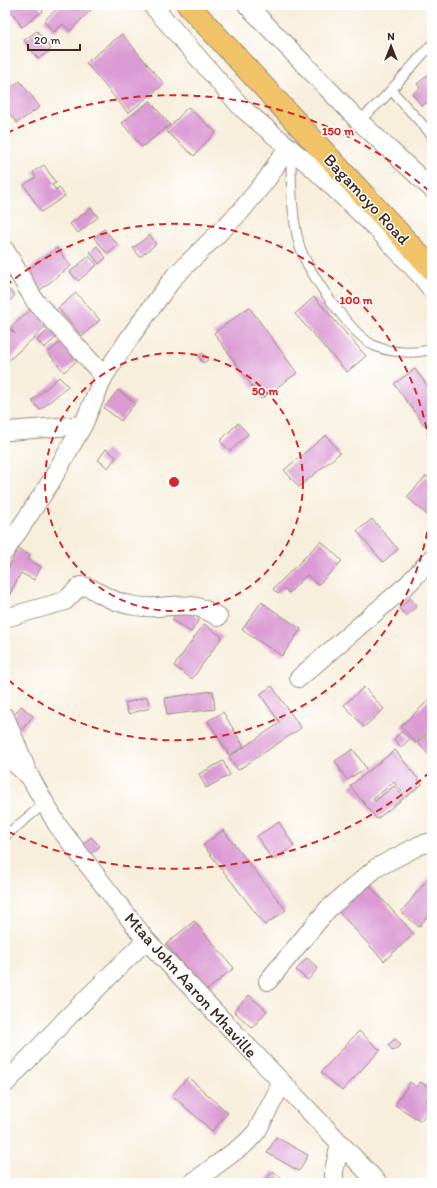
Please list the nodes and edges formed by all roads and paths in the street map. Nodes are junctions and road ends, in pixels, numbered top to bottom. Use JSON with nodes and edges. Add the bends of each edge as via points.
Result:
{"nodes":[{"id":1,"x":152,"y":5,"type":"edge"},
{"id":2,"x":188,"y":5,"type":"edge"},
{"id":3,"x":247,"y":5,"type":"edge"},
{"id":4,"x":432,"y":44,"type":"edge"},
{"id":5,"x":428,"y":51,"type":"edge"},
{"id":6,"x":391,"y":90,"type":"junction"},
{"id":7,"x":359,"y":122,"type":"junction"},
{"id":8,"x":432,"y":135,"type":"edge"},
{"id":9,"x":289,"y":148,"type":"junction"},
{"id":10,"x":432,"y":189,"type":"edge"},
{"id":11,"x":5,"y":250,"type":"edge"},
{"id":12,"x":432,"y":269,"type":"edge"},
{"id":13,"x":432,"y":290,"type":"edge"},
{"id":14,"x":432,"y":349,"type":"edge"},
{"id":15,"x":104,"y":376,"type":"junction"},
{"id":16,"x":83,"y":425,"type":"junction"},
{"id":17,"x":5,"y":430,"type":"edge"},
{"id":18,"x":5,"y":551,"type":"edge"},
{"id":19,"x":432,"y":558,"type":"edge"},
{"id":20,"x":218,"y":617,"type":"dead end"},
{"id":21,"x":5,"y":618,"type":"edge"},
{"id":22,"x":299,"y":678,"type":"dead end"},
{"id":23,"x":5,"y":717,"type":"edge"},
{"id":24,"x":5,"y":755,"type":"edge"},
{"id":25,"x":30,"y":777,"type":"junction"},
{"id":26,"x":44,"y":804,"type":"junction"},
{"id":27,"x":5,"y":836,"type":"edge"},
{"id":28,"x":432,"y":842,"type":"edge"},
{"id":29,"x":146,"y":940,"type":"junction"},
{"id":30,"x":268,"y":981,"type":"dead end"},
{"id":31,"x":282,"y":1083,"type":"junction"},
{"id":32,"x":5,"y":1084,"type":"edge"},
{"id":33,"x":340,"y":1143,"type":"junction"},
{"id":34,"x":192,"y":1183,"type":"edge"},
{"id":35,"x":334,"y":1183,"type":"edge"},
{"id":36,"x":378,"y":1183,"type":"edge"}],
"edges":[{"from":1,"to":9,"type":"street","via":[[242,108]]},
{"from":2,"to":12,"type":"highway","name":"Bagamoyo Road"},
{"from":3,"to":7,"type":"street"},
{"from":4,"to":5,"type":"lane"},
{"from":5,"to":6,"type":"lane"},
{"from":6,"to":7,"type":"lane"},
{"from":6,"to":8,"type":"lane"},
{"from":7,"to":10,"type":"street"},
{"from":9,"to":13,"type":"street","via":[[377,229]]},
{"from":9,"to":14,"type":"lane","via":[[292,200],[300,245],[315,279],[334,306],[375,346],[405,352]]},
{"from":9,"to":15,"type":"street","via":[[241,212],[174,277]]},
{"from":11,"to":15,"type":"street","via":[[35,301]]},
{"from":15,"to":16,"type":"street"},
{"from":16,"to":17,"type":"street","via":[[9,432]]},
{"from":16,"to":18,"type":"street","via":[[50,484]]},
{"from":19,"to":22,"type":"street","via":[[408,584]]},
{"from":20,"to":21,"type":"street","via":[[192,605],[153,608],[134,606],[98,593],[92,588],[80,586],[65,601]]},
{"from":23,"to":25,"type":"street"},
{"from":24,"to":25,"type":"street","name":"Mtaa John Aaron Mhaville"},
{"from":25,"to":26,"type":"street","name":"Mtaa John Aaron Mhaville"},
{"from":26,"to":27,"type":"lane"},
{"from":26,"to":29,"type":"street","name":"Mtaa John Aaron Mhaville"},
{"from":28,"to":30,"type":"street","via":[[420,845],[376,868],[328,909]]},
{"from":29,"to":31,"type":"street","name":"Mtaa John Aaron Mhaville"},
{"from":29,"to":32,"type":"street"},
{"from":31,"to":33,"type":"street","name":"Mtaa John Aaron Mhaville"},
{"from":31,"to":34,"type":"street","via":[[257,1131],[246,1143]]},
{"from":33,"to":35,"type":"street"},
{"from":33,"to":36,"type":"street","name":"Mtaa John Aaron Mhaville"}]}
